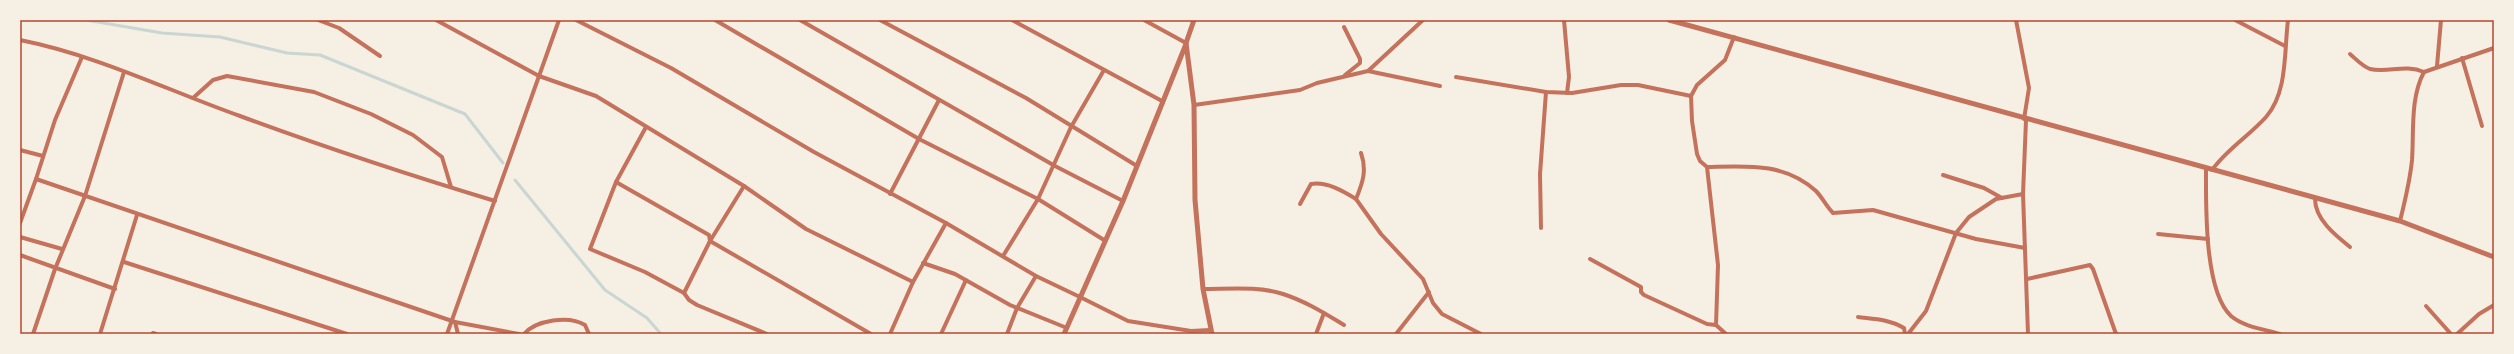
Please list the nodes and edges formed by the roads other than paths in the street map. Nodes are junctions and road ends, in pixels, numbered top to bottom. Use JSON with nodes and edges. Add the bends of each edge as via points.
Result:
{"nodes":[{"id":1,"x":318,"y":20,"type":"edge"},
{"id":2,"x":436,"y":20,"type":"edge"},
{"id":3,"x":559,"y":20,"type":"edge"},
{"id":4,"x":576,"y":20,"type":"edge"},
{"id":5,"x":715,"y":20,"type":"edge"},
{"id":6,"x":800,"y":20,"type":"edge"},
{"id":7,"x":880,"y":20,"type":"edge"},
{"id":8,"x":1012,"y":20,"type":"edge"},
{"id":9,"x":1144,"y":20,"type":"edge"},
{"id":10,"x":1194,"y":20,"type":"edge"},
{"id":11,"x":1423,"y":20,"type":"edge"},
{"id":12,"x":1564,"y":20,"type":"edge"},
{"id":13,"x":1671,"y":20,"type":"edge"},
{"id":14,"x":2016,"y":20,"type":"edge"},
{"id":15,"x":2235,"y":20,"type":"edge"},
{"id":16,"x":2288,"y":20,"type":"edge"},
{"id":17,"x":2440,"y":20,"type":"edge"},
{"id":18,"x":1344,"y":27,"type":"dead end"},
{"id":19,"x":1734,"y":37,"type":"junction"},
{"id":20,"x":20,"y":40,"type":"edge"},
{"id":21,"x":1186,"y":43,"type":"junction"},
{"id":22,"x":2285,"y":46,"type":"junction"},
{"id":23,"x":2494,"y":48,"type":"edge"},
{"id":24,"x":2350,"y":54,"type":"dead end"},
{"id":25,"x":380,"y":56,"type":"dead end"},
{"id":26,"x":82,"y":57,"type":"junction"},
{"id":27,"x":2462,"y":58,"type":"junction"},
{"id":28,"x":2437,"y":66,"type":"junction"},
{"id":29,"x":1104,"y":70,"type":"junction"},
{"id":30,"x":1368,"y":71,"type":"junction"},
{"id":31,"x":124,"y":72,"type":"junction"},
{"id":32,"x":2424,"y":72,"type":"junction"},
{"id":33,"x":1345,"y":75,"type":"junction"},
{"id":34,"x":539,"y":76,"type":"junction"},
{"id":35,"x":1456,"y":76,"type":"dead end"},
{"id":36,"x":1440,"y":86,"type":"dead end"},
{"id":37,"x":1546,"y":92,"type":"junction"},
{"id":38,"x":1567,"y":93,"type":"junction"},
{"id":39,"x":1691,"y":96,"type":"junction"},
{"id":40,"x":193,"y":98,"type":"junction"},
{"id":41,"x":939,"y":100,"type":"junction"},
{"id":42,"x":1162,"y":101,"type":"junction"},
{"id":43,"x":1194,"y":105,"type":"junction"},
{"id":44,"x":2025,"y":120,"type":"junction"},
{"id":45,"x":2482,"y":126,"type":"dead end"},
{"id":46,"x":646,"y":127,"type":"junction"},
{"id":47,"x":1071,"y":127,"type":"junction"},
{"id":48,"x":919,"y":139,"type":"junction"},
{"id":49,"x":20,"y":150,"type":"edge"},
{"id":50,"x":1361,"y":153,"type":"dead end"},
{"id":51,"x":43,"y":156,"type":"junction"},
{"id":52,"x":1055,"y":166,"type":"junction"},
{"id":53,"x":1136,"y":166,"type":"junction"},
{"id":54,"x":1707,"y":167,"type":"junction"},
{"id":55,"x":2209,"y":170,"type":"junction"},
{"id":56,"x":1944,"y":175,"type":"dead end"},
{"id":57,"x":36,"y":179,"type":"junction"},
{"id":58,"x":616,"y":182,"type":"junction"},
{"id":59,"x":744,"y":186,"type":"junction"},
{"id":60,"x":451,"y":187,"type":"junction"},
{"id":61,"x":890,"y":194,"type":"junction"},
{"id":62,"x":2023,"y":194,"type":"junction"},
{"id":63,"x":85,"y":196,"type":"junction"},
{"id":64,"x":1038,"y":199,"type":"junction"},
{"id":65,"x":1356,"y":199,"type":"junction"},
{"id":66,"x":2003,"y":199,"type":"junction"},
{"id":67,"x":2315,"y":199,"type":"junction"},
{"id":68,"x":495,"y":201,"type":"junction"},
{"id":69,"x":1123,"y":201,"type":"junction"},
{"id":70,"x":1300,"y":204,"type":"dead end"},
{"id":71,"x":137,"y":215,"type":"junction"},
{"id":72,"x":2400,"y":221,"type":"junction"},
{"id":73,"x":20,"y":223,"type":"edge"},
{"id":74,"x":946,"y":223,"type":"junction"},
{"id":75,"x":1541,"y":228,"type":"dead end"},
{"id":76,"x":1956,"y":234,"type":"junction"},
{"id":77,"x":2158,"y":234,"type":"dead end"},
{"id":78,"x":20,"y":237,"type":"edge"},
{"id":79,"x":2208,"y":239,"type":"junction"},
{"id":80,"x":1104,"y":240,"type":"junction"},
{"id":81,"x":710,"y":241,"type":"junction"},
{"id":82,"x":2350,"y":247,"type":"dead end"},
{"id":83,"x":2025,"y":248,"type":"junction"},
{"id":84,"x":62,"y":249,"type":"junction"},
{"id":85,"x":20,"y":255,"type":"edge"},
{"id":86,"x":1003,"y":256,"type":"junction"},
{"id":87,"x":2494,"y":257,"type":"edge"},
{"id":88,"x":1590,"y":259,"type":"dead end"},
{"id":89,"x":124,"y":262,"type":"junction"},
{"id":90,"x":923,"y":263,"type":"junction"},
{"id":91,"x":55,"y":269,"type":"junction"},
{"id":92,"x":1036,"y":276,"type":"junction"},
{"id":93,"x":2027,"y":279,"type":"junction"},
{"id":94,"x":966,"y":280,"type":"junction"},
{"id":95,"x":913,"y":282,"type":"junction"},
{"id":96,"x":115,"y":288,"type":"junction"},
{"id":97,"x":1203,"y":289,"type":"junction"},
{"id":98,"x":1428,"y":292,"type":"junction"},
{"id":99,"x":684,"y":293,"type":"junction"},
{"id":100,"x":1080,"y":298,"type":"junction"},
{"id":101,"x":2494,"y":305,"type":"edge"},
{"id":102,"x":2426,"y":306,"type":"dead end"},
{"id":103,"x":1018,"y":308,"type":"junction"},
{"id":104,"x":1324,"y":313,"type":"junction"},
{"id":105,"x":1858,"y":317,"type":"dead end"},
{"id":106,"x":453,"y":321,"type":"junction"},
{"id":107,"x":1344,"y":325,"type":"dead end"},
{"id":108,"x":1716,"y":325,"type":"junction"},
{"id":109,"x":1067,"y":328,"type":"junction"},
{"id":110,"x":1211,"y":332,"type":"edge"},
{"id":111,"x":33,"y":334,"type":"edge"},
{"id":112,"x":100,"y":334,"type":"edge"},
{"id":113,"x":347,"y":334,"type":"edge"},
{"id":114,"x":447,"y":334,"type":"edge"},
{"id":115,"x":458,"y":334,"type":"edge"},
{"id":116,"x":519,"y":334,"type":"edge"},
{"id":117,"x":524,"y":334,"type":"edge"},
{"id":118,"x":589,"y":334,"type":"edge"},
{"id":119,"x":767,"y":334,"type":"edge"},
{"id":120,"x":871,"y":334,"type":"edge"},
{"id":121,"x":890,"y":334,"type":"edge"},
{"id":122,"x":941,"y":334,"type":"edge"},
{"id":123,"x":1007,"y":334,"type":"edge"},
{"id":124,"x":1064,"y":334,"type":"edge"},
{"id":125,"x":1316,"y":334,"type":"edge"},
{"id":126,"x":1396,"y":334,"type":"edge"},
{"id":127,"x":1481,"y":334,"type":"edge"},
{"id":128,"x":1726,"y":334,"type":"edge"},
{"id":129,"x":1906,"y":334,"type":"edge"},
{"id":130,"x":2028,"y":334,"type":"edge"},
{"id":131,"x":2116,"y":334,"type":"edge"},
{"id":132,"x":2280,"y":334,"type":"edge"},
{"id":133,"x":2451,"y":334,"type":"edge"},
{"id":134,"x":2457,"y":334,"type":"edge"}],
"edges":[{"from":1,"to":25,"type":"street","via":[[339,28]]},
{"from":2,"to":34,"type":"street"},
{"from":3,"to":34,"type":"street"},
{"from":4,"to":61,"type":"street","via":[[671,68]]},
{"from":5,"to":48,"type":"street"},
{"from":6,"to":41,"type":"street"},
{"from":7,"to":47,"type":"street","via":[[1026,98]]},
{"from":8,"to":29,"type":"street"},
{"from":9,"to":21,"type":"street"},
{"from":10,"to":21,"type":"street"},
{"from":11,"to":30,"type":"street"},
{"from":12,"to":38,"type":"street","via":[[1569,76]]},
{"from":13,"to":19,"type":"street"},
{"from":14,"to":44,"type":"street","via":[[2029,88]]},
{"from":15,"to":22,"type":"street"},
{"from":16,"to":22,"type":"street"},
{"from":17,"to":28,"type":"street"},
{"from":18,"to":33,"type":"street","via":[[1360,59],[1360,63]]},
{"from":19,"to":39,"type":"street","via":[[1725,60],[1697,85]]},
{"from":19,"to":44,"type":"street"},
{"from":20,"to":26,"type":"street"},
{"from":21,"to":42,"type":"street"},
{"from":21,"to":43,"type":"street"},
{"from":22,"to":55,"type":"street","via":[[2281,87],[2268,116]]},
{"from":23,"to":27,"type":"street"},
{"from":24,"to":32,"type":"street","via":[[2363,66],[2371,69],[2413,68]]},
{"from":26,"to":31,"type":"street"},
{"from":26,"to":51,"type":"street","via":[[55,120]]},
{"from":27,"to":28,"type":"street"},
{"from":27,"to":45,"type":"street"},
{"from":28,"to":32,"type":"street"},
{"from":29,"to":42,"type":"street"},
{"from":29,"to":47,"type":"street"},
{"from":30,"to":33,"type":"street"},
{"from":30,"to":36,"type":"street"},
{"from":31,"to":40,"type":"street"},
{"from":31,"to":63,"type":"street"},
{"from":32,"to":72,"type":"street","via":[[2415,92],[2412,163]]},
{"from":33,"to":43,"type":"street","via":[[1300,90]]},
{"from":34,"to":46,"type":"street","via":[[596,96]]},
{"from":34,"to":68,"type":"street"},
{"from":35,"to":37,"type":"street"},
{"from":37,"to":38,"type":"street"},
{"from":37,"to":75,"type":"street","via":[[1540,174]]},
{"from":38,"to":39,"type":"street","via":[[1638,85]]},
{"from":39,"to":54,"type":"street","via":[[1697,154]]},
{"from":40,"to":60,"type":"street","via":[[385,167]]},
{"from":40,"to":60,"type":"street","via":[[213,80],[227,76],[314,92],[371,114],[413,135],[442,157]]},
{"from":41,"to":48,"type":"street"},
{"from":41,"to":52,"type":"street"},
{"from":42,"to":53,"type":"street"},
{"from":43,"to":97,"type":"street","via":[[1195,200]]},
{"from":44,"to":55,"type":"street"},
{"from":44,"to":62,"type":"street"},
{"from":46,"to":58,"type":"street"},
{"from":46,"to":59,"type":"street"},
{"from":47,"to":52,"type":"street"},
{"from":47,"to":53,"type":"street"},
{"from":48,"to":61,"type":"street"},
{"from":48,"to":64,"type":"street"},
{"from":49,"to":51,"type":"street"},
{"from":50,"to":65,"type":"street","via":[[1365,166],[1363,182]]},
{"from":51,"to":57,"type":"street"},
{"from":52,"to":64,"type":"street"},
{"from":52,"to":69,"type":"street"},
{"from":53,"to":69,"type":"street"},
{"from":54,"to":76,"type":"street","via":[[1765,166],[1805,182],[1817,192],[1833,213],[1873,210]]},
{"from":54,"to":108,"type":"street","via":[[1718,265]]},
{"from":55,"to":67,"type":"street"},
{"from":55,"to":79,"type":"street"},
{"from":56,"to":66,"type":"street","via":[[1984,188]]},
{"from":57,"to":63,"type":"street"},
{"from":57,"to":73,"type":"street"},
{"from":58,"to":81,"type":"street","via":[[710,235]]},
{"from":58,"to":99,"type":"street","via":[[590,248],[645,272]]},
{"from":59,"to":81,"type":"street"},
{"from":59,"to":95,"type":"street","via":[[806,229]]},
{"from":60,"to":68,"type":"street"},
{"from":61,"to":74,"type":"street"},
{"from":62,"to":66,"type":"street"},
{"from":62,"to":83,"type":"street"},
{"from":63,"to":71,"type":"street"},
{"from":63,"to":84,"type":"street"},
{"from":64,"to":80,"type":"street"},
{"from":64,"to":86,"type":"street"},
{"from":65,"to":70,"type":"street","via":[[1333,187],[1318,183],[1311,184]]},
{"from":65,"to":98,"type":"street","via":[[1380,234],[1414,266]]},
{"from":66,"to":76,"type":"street","via":[[1996,199],[1969,217]]},
{"from":67,"to":72,"type":"street"},
{"from":67,"to":82,"type":"street","via":[[2315,208],[2331,232]]},
{"from":68,"to":106,"type":"street"},
{"from":69,"to":80,"type":"street"},
{"from":71,"to":89,"type":"street"},
{"from":71,"to":106,"type":"street"},
{"from":72,"to":87,"type":"street"},
{"from":74,"to":86,"type":"street"},
{"from":74,"to":90,"type":"street"},
{"from":76,"to":83,"type":"street"},
{"from":76,"to":129,"type":"street","via":[[1926,311]]},
{"from":77,"to":79,"type":"street"},
{"from":78,"to":84,"type":"street"},
{"from":79,"to":132,"type":"street","via":[[2209,260],[2217,290],[2221,302],[2231,316],[2245,324]]},
{"from":80,"to":100,"type":"street"},
{"from":81,"to":99,"type":"street"},
{"from":81,"to":120,"type":"street"},
{"from":83,"to":93,"type":"street"},
{"from":84,"to":91,"type":"street"},
{"from":85,"to":91,"type":"street"},
{"from":86,"to":92,"type":"street"},
{"from":88,"to":108,"type":"street","via":[[1641,287],[1644,295],[1707,324]]},
{"from":89,"to":96,"type":"street"},
{"from":89,"to":113,"type":"street"},
{"from":90,"to":94,"type":"street"},
{"from":90,"to":95,"type":"street"},
{"from":91,"to":96,"type":"street"},
{"from":91,"to":111,"type":"street"},
{"from":92,"to":100,"type":"street"},
{"from":92,"to":103,"type":"street"},
{"from":93,"to":130,"type":"street"},
{"from":93,"to":131,"type":"street","via":[[2090,265]]},
{"from":94,"to":103,"type":"street"},
{"from":94,"to":122,"type":"street"},
{"from":95,"to":121,"type":"street"},
{"from":96,"to":112,"type":"street"},
{"from":97,"to":104,"type":"street","via":[[1282,293]]},
{"from":97,"to":110,"type":"street"},
{"from":98,"to":126,"type":"street"},
{"from":98,"to":127,"type":"street","via":[[1442,314]]},
{"from":99,"to":119,"type":"street","via":[[697,305]]},
{"from":100,"to":109,"type":"street"},
{"from":100,"to":110,"type":"street","via":[[1128,321],[1191,332]]},
{"from":101,"to":134,"type":"street","via":[[2479,314]]},
{"from":102,"to":133,"type":"street"},
{"from":103,"to":109,"type":"street"},
{"from":103,"to":123,"type":"street"},
{"from":104,"to":107,"type":"street"},
{"from":104,"to":125,"type":"street"},
{"from":105,"to":129,"type":"street","via":[[1885,320],[1904,328]]},
{"from":106,"to":114,"type":"street"},
{"from":106,"to":115,"type":"street"},
{"from":106,"to":116,"type":"street"},
{"from":108,"to":128,"type":"street"},
{"from":109,"to":124,"type":"street"},
{"from":117,"to":118,"type":"street","via":[[538,324],[573,321],[585,325]]}]}
